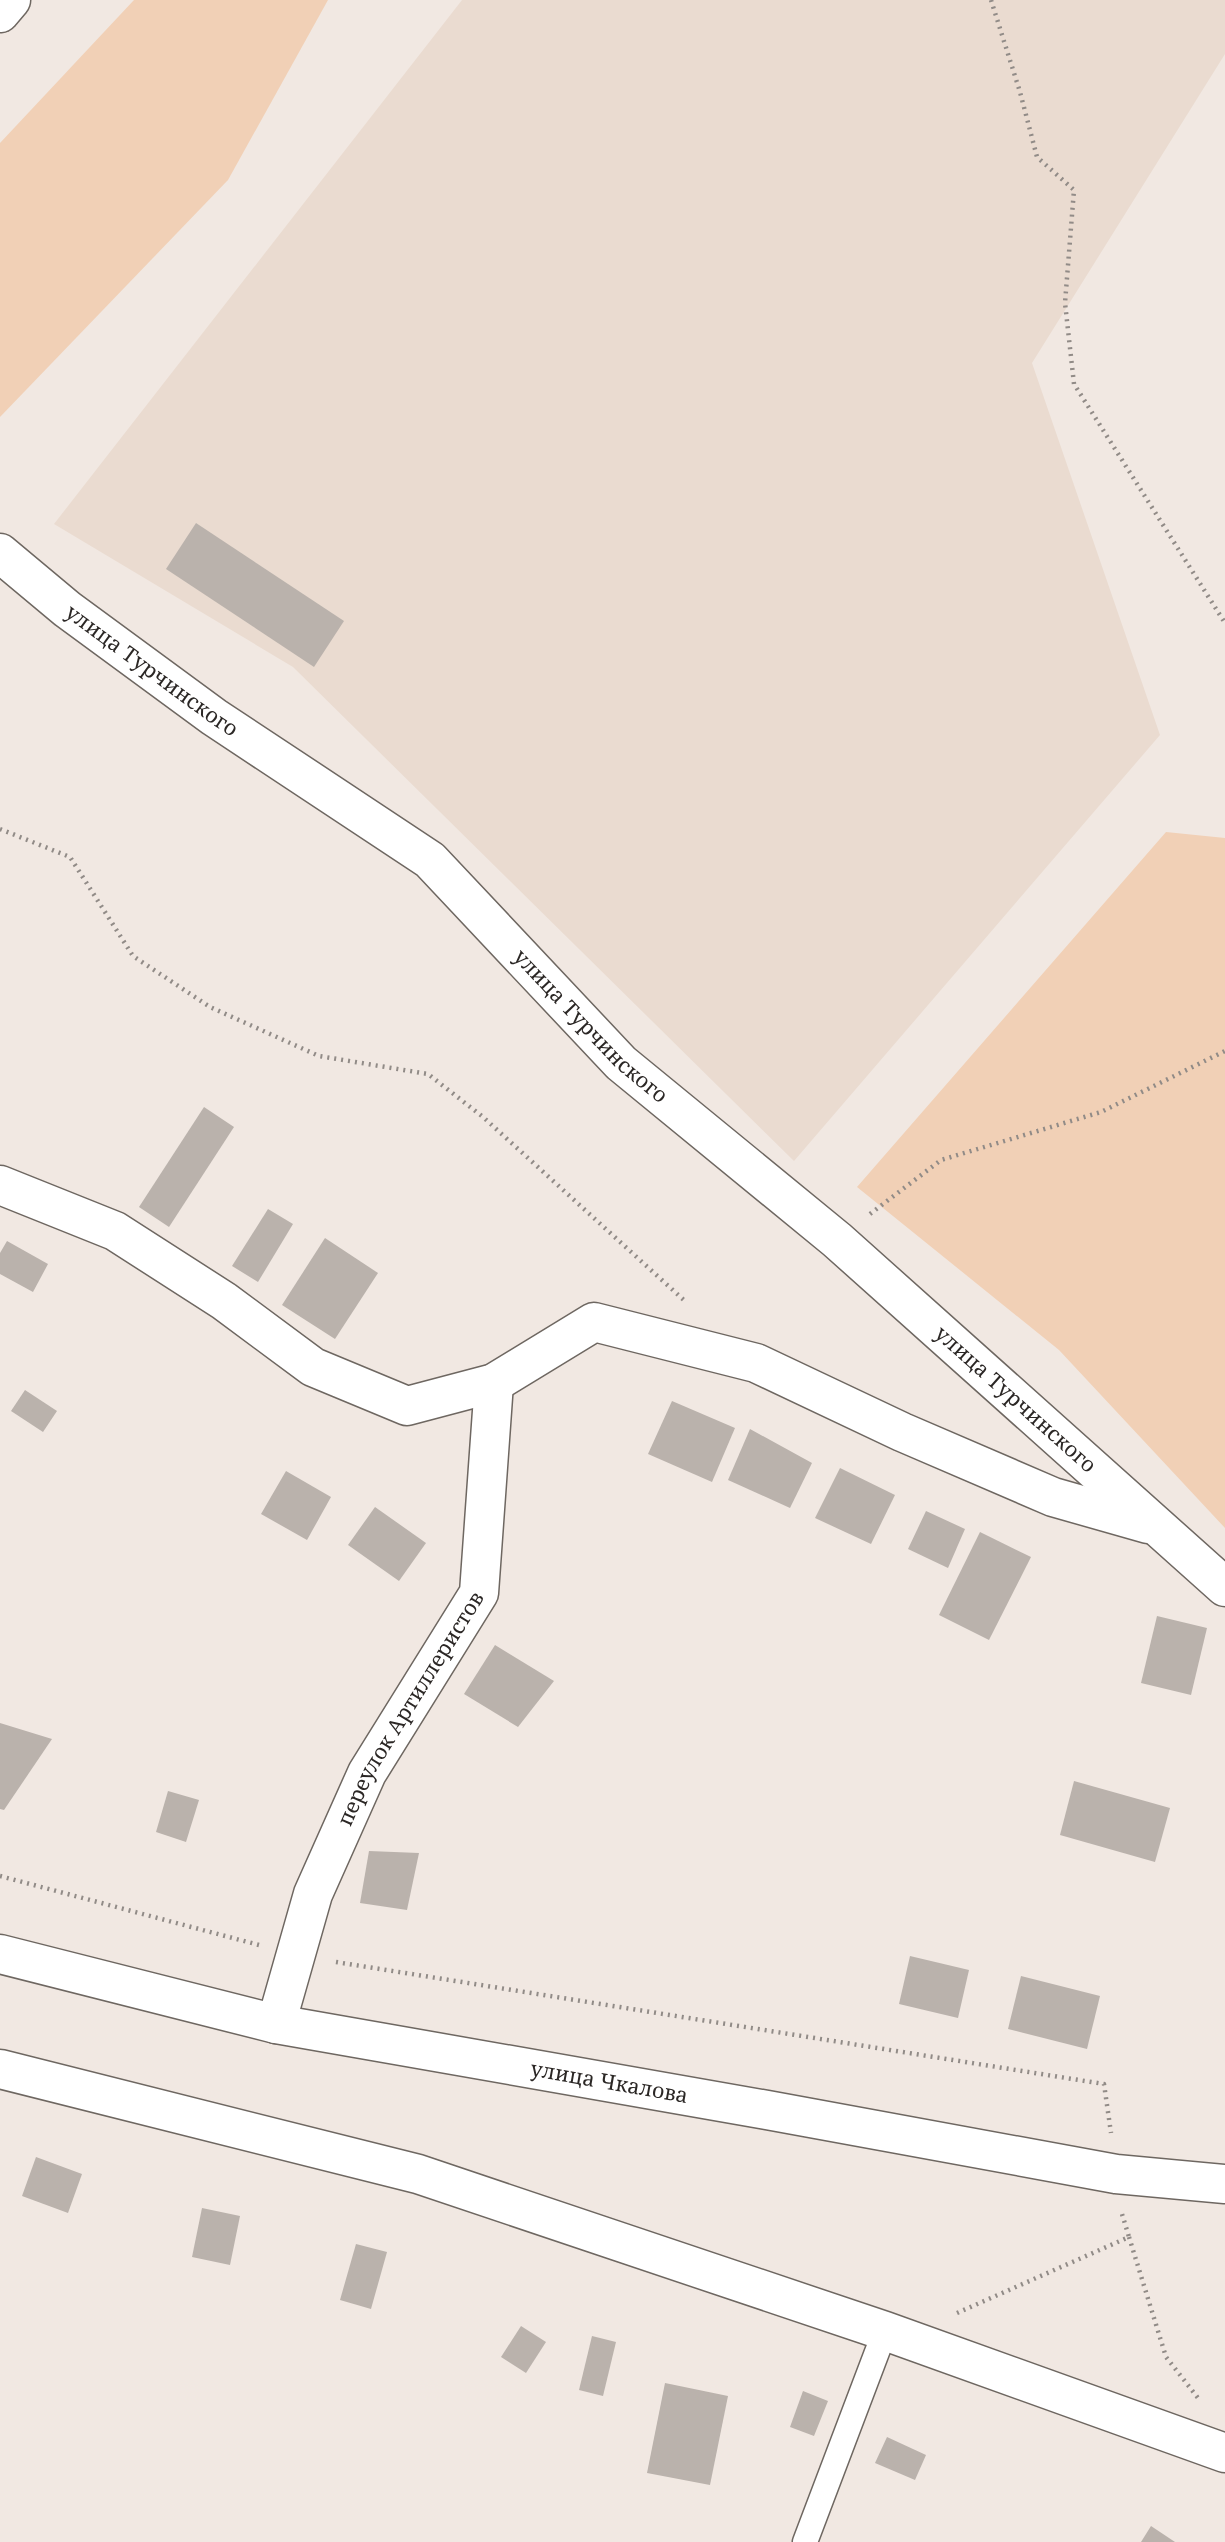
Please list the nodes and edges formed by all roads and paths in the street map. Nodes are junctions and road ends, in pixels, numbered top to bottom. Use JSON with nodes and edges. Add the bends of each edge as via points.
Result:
{"nodes":[{"id":1,"x":11,"y":0,"type":"edge"},
{"id":2,"x":991,"y":0,"type":"edge"},
{"id":3,"x":0,"y":13,"type":"edge"},
{"id":4,"x":0,"y":553,"type":"edge"},
{"id":5,"x":1225,"y":623,"type":"edge"},
{"id":6,"x":0,"y":829,"type":"edge"},
{"id":7,"x":1225,"y":1051,"type":"edge"},
{"id":8,"x":0,"y":1185,"type":"edge"},
{"id":9,"x":837,"y":1240,"type":"junction"},
{"id":10,"x":690,"y":1306,"type":"dead end"},
{"id":11,"x":494,"y":1383,"type":"junction"},
{"id":12,"x":1158,"y":1527,"type":"junction"},
{"id":13,"x":1225,"y":1587,"type":"edge"},
{"id":14,"x":0,"y":1954,"type":"edge"},
{"id":15,"x":0,"y":1980,"type":"edge"},
{"id":16,"x":273,"y":2037,"type":"junction"},
{"id":17,"x":0,"y":2069,"type":"edge"},
{"id":18,"x":1225,"y":2184,"type":"edge"},
{"id":19,"x":1225,"y":2208,"type":"edge"},
{"id":20,"x":1129,"y":2237,"type":"dead end"},
{"id":21,"x":885,"y":2331,"type":"junction"},
{"id":22,"x":1200,"y":2400,"type":"dead end"},
{"id":23,"x":1225,"y":2453,"type":"edge"},
{"id":24,"x":805,"y":2542,"type":"edge"}],
"edges":[{"from":1,"to":3,"type":"street"},
{"from":2,"to":5,"type":"path","via":[[1037,157],[1074,190],[1065,303],[1074,384]]},
{"from":4,"to":9,"type":"street","name":"улица Турчинского","via":[[67,609],[214,717],[430,860],[621,1063]]},
{"from":6,"to":10,"type":"path","via":[[70,856],[133,956],[210,1007],[319,1056],[428,1074],[483,1117]]},
{"from":7,"to":9,"type":"path","via":[[1101,1112],[942,1160]]},
{"from":8,"to":11,"type":"street","name":"улица Турчинского","via":[[115,1231],[224,1301],[313,1367],[407,1406]]},
{"from":9,"to":12,"type":"street","name":"улица Турчинского"},
{"from":11,"to":12,"type":"street","name":"улица Турчинского","via":[[594,1322],[755,1363],[1053,1497]]},
{"from":11,"to":16,"type":"street","name":"переулок Артиллеристов","via":[[479,1593],[367,1773],[313,1894]]},
{"from":12,"to":13,"type":"street","name":"улица Турчинского"},
{"from":14,"to":16,"type":"street","name":"улица Чкалова"},
{"from":15,"to":16,"type":"street","name":"улица Чкалова"},
{"from":16,"to":18,"type":"street","name":"улица Чкалова","via":[[768,2110],[1116,2174]]},
{"from":16,"to":19,"type":"street","name":"улица Чкалова","via":[[1118,2198]]},
{"from":17,"to":21,"type":"street","via":[[418,2174]]},
{"from":20,"to":22,"type":"path","via":[[1166,2357]]},
{"from":21,"to":23,"type":"street"},
{"from":21,"to":24,"type":"lane"}]}
